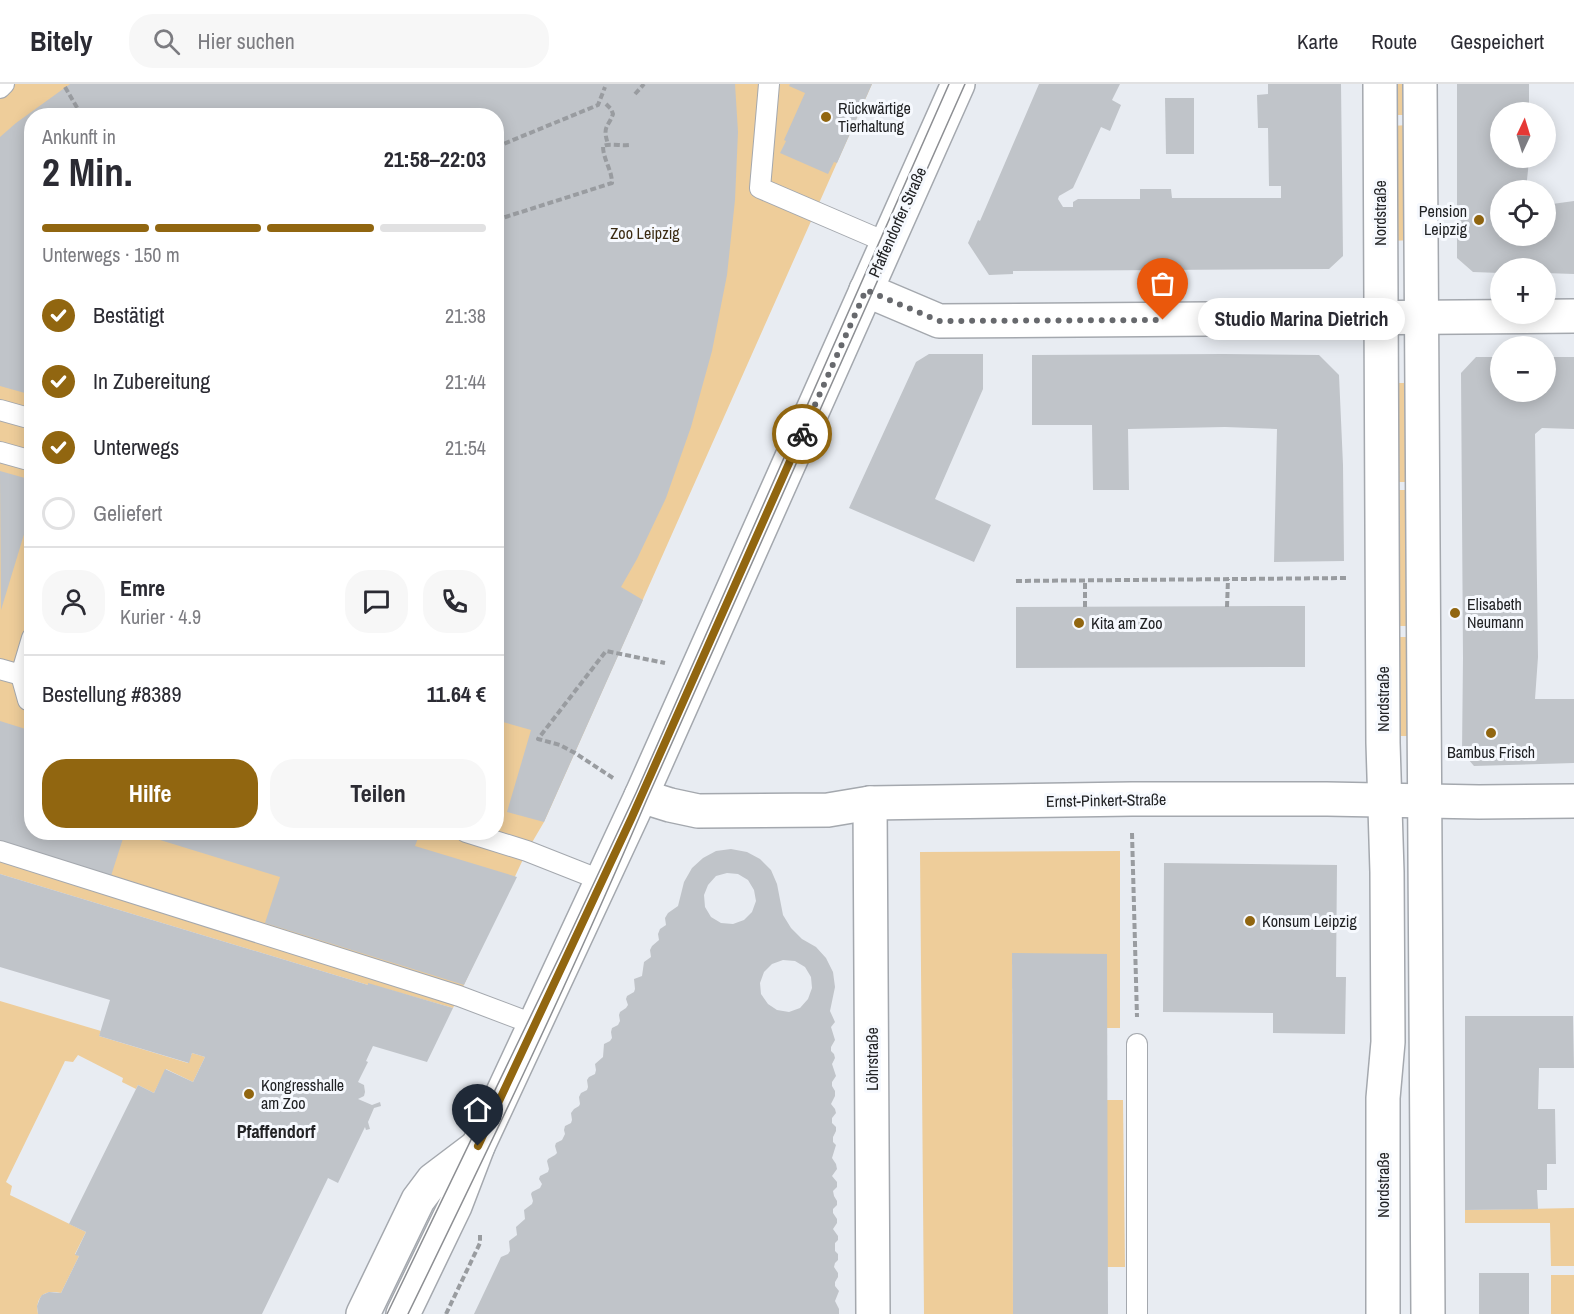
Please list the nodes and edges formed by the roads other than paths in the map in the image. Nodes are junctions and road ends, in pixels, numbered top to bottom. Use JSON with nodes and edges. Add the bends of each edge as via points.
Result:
{"nodes":[{"id":1,"x":4,"y":84,"type":"edge"},
{"id":2,"x":769,"y":84,"type":"edge"},
{"id":3,"x":958,"y":84,"type":"edge"},
{"id":4,"x":1380,"y":84,"type":"edge"},
{"id":5,"x":1420,"y":84,"type":"edge"},
{"id":6,"x":0,"y":88,"type":"edge"},
{"id":7,"x":888,"y":243,"type":"junction"},
{"id":8,"x":866,"y":290,"type":"junction"},
{"id":9,"x":1574,"y":316,"type":"edge"},
{"id":10,"x":1381,"y":318,"type":"junction"},
{"id":11,"x":1422,"y":318,"type":"junction"},
{"id":12,"x":0,"y":410,"type":"edge"},
{"id":13,"x":24,"y":417,"type":"edge"},
{"id":14,"x":0,"y":452,"type":"edge"},
{"id":15,"x":24,"y":459,"type":"edge"},
{"id":16,"x":24,"y":665,"type":"edge"},
{"id":17,"x":0,"y":669,"type":"edge"},
{"id":18,"x":21,"y":675,"type":"junction"},
{"id":19,"x":24,"y":686,"type":"edge"},
{"id":20,"x":641,"y":796,"type":"junction"},
{"id":21,"x":1385,"y":800,"type":"junction"},
{"id":22,"x":1425,"y":801,"type":"junction"},
{"id":23,"x":1574,"y":801,"type":"edge"},
{"id":24,"x":870,"y":803,"type":"junction"},
{"id":25,"x":492,"y":840,"type":"edge"},
{"id":26,"x":0,"y":851,"type":"edge"},
{"id":27,"x":603,"y":881,"type":"junction"},
{"id":28,"x":536,"y":1025,"type":"junction"},
{"id":29,"x":1137,"y":1044,"type":"road end"},
{"id":30,"x":478,"y":1146,"type":"junction"},
{"id":31,"x":363,"y":1314,"type":"edge"},
{"id":32,"x":403,"y":1314,"type":"edge"},
{"id":33,"x":873,"y":1314,"type":"edge"},
{"id":34,"x":1137,"y":1314,"type":"edge"},
{"id":35,"x":1383,"y":1314,"type":"edge"},
{"id":36,"x":1428,"y":1314,"type":"edge"}],
"edges":[{"from":1,"to":6,"type":"lane"},
{"from":2,"to":7,"type":"lane","via":[[760,188]]},
{"from":3,"to":7,"type":"street","name":"Pfaffendorfer Straße"},
{"from":4,"to":10,"type":"street","name":"Nordstraße"},
{"from":5,"to":11,"type":"street"},
{"from":7,"to":8,"type":"street","name":"Pfaffendorfer Straße"},
{"from":8,"to":10,"type":"street","via":[[939,321]]},
{"from":8,"to":20,"type":"street","name":"Pfaffendorfer Straße"},
{"from":9,"to":11,"type":"street"},
{"from":10,"to":11,"type":"street"},
{"from":10,"to":21,"type":"street","name":"Nordstraße"},
{"from":11,"to":22,"type":"street"},
{"from":12,"to":13,"type":"lane"},
{"from":14,"to":15,"type":"lane"},
{"from":16,"to":18,"type":"lane"},
{"from":17,"to":18,"type":"lane"},
{"from":18,"to":19,"type":"lane"},
{"from":20,"to":24,"type":"street","name":"Ernst-Pinkert-Straße","via":[[698,811],[828,810]]},
{"from":20,"to":27,"type":"street","name":"Pfaffendorfer Straße"},
{"from":21,"to":22,"type":"street","name":"Ernst-Pinkert-Straße"},
{"from":21,"to":24,"type":"street","name":"Ernst-Pinkert-Straße"},
{"from":21,"to":35,"type":"street","name":"Nordstraße","via":[[1388,1042],[1383,1098]]},
{"from":22,"to":23,"type":"street","name":"Ernst-Pinkert-Straße"},
{"from":22,"to":36,"type":"street"},
{"from":24,"to":33,"type":"street","name":"Löhrstraße"},
{"from":25,"to":27,"type":"lane"},
{"from":26,"to":28,"type":"lane","via":[[459,996]]},
{"from":27,"to":28,"type":"street","name":"Pfaffendorfer Straße"},
{"from":28,"to":30,"type":"street","name":"Pfaffendorfer Straße"},
{"from":29,"to":34,"type":"lane"},
{"from":30,"to":31,"type":"street","name":"Pfaffendorfer Straße","via":[[433,1180],[418,1200]]},
{"from":30,"to":32,"type":"street","name":"Pfaffendorfer Straße","via":[[455,1206]]}]}
